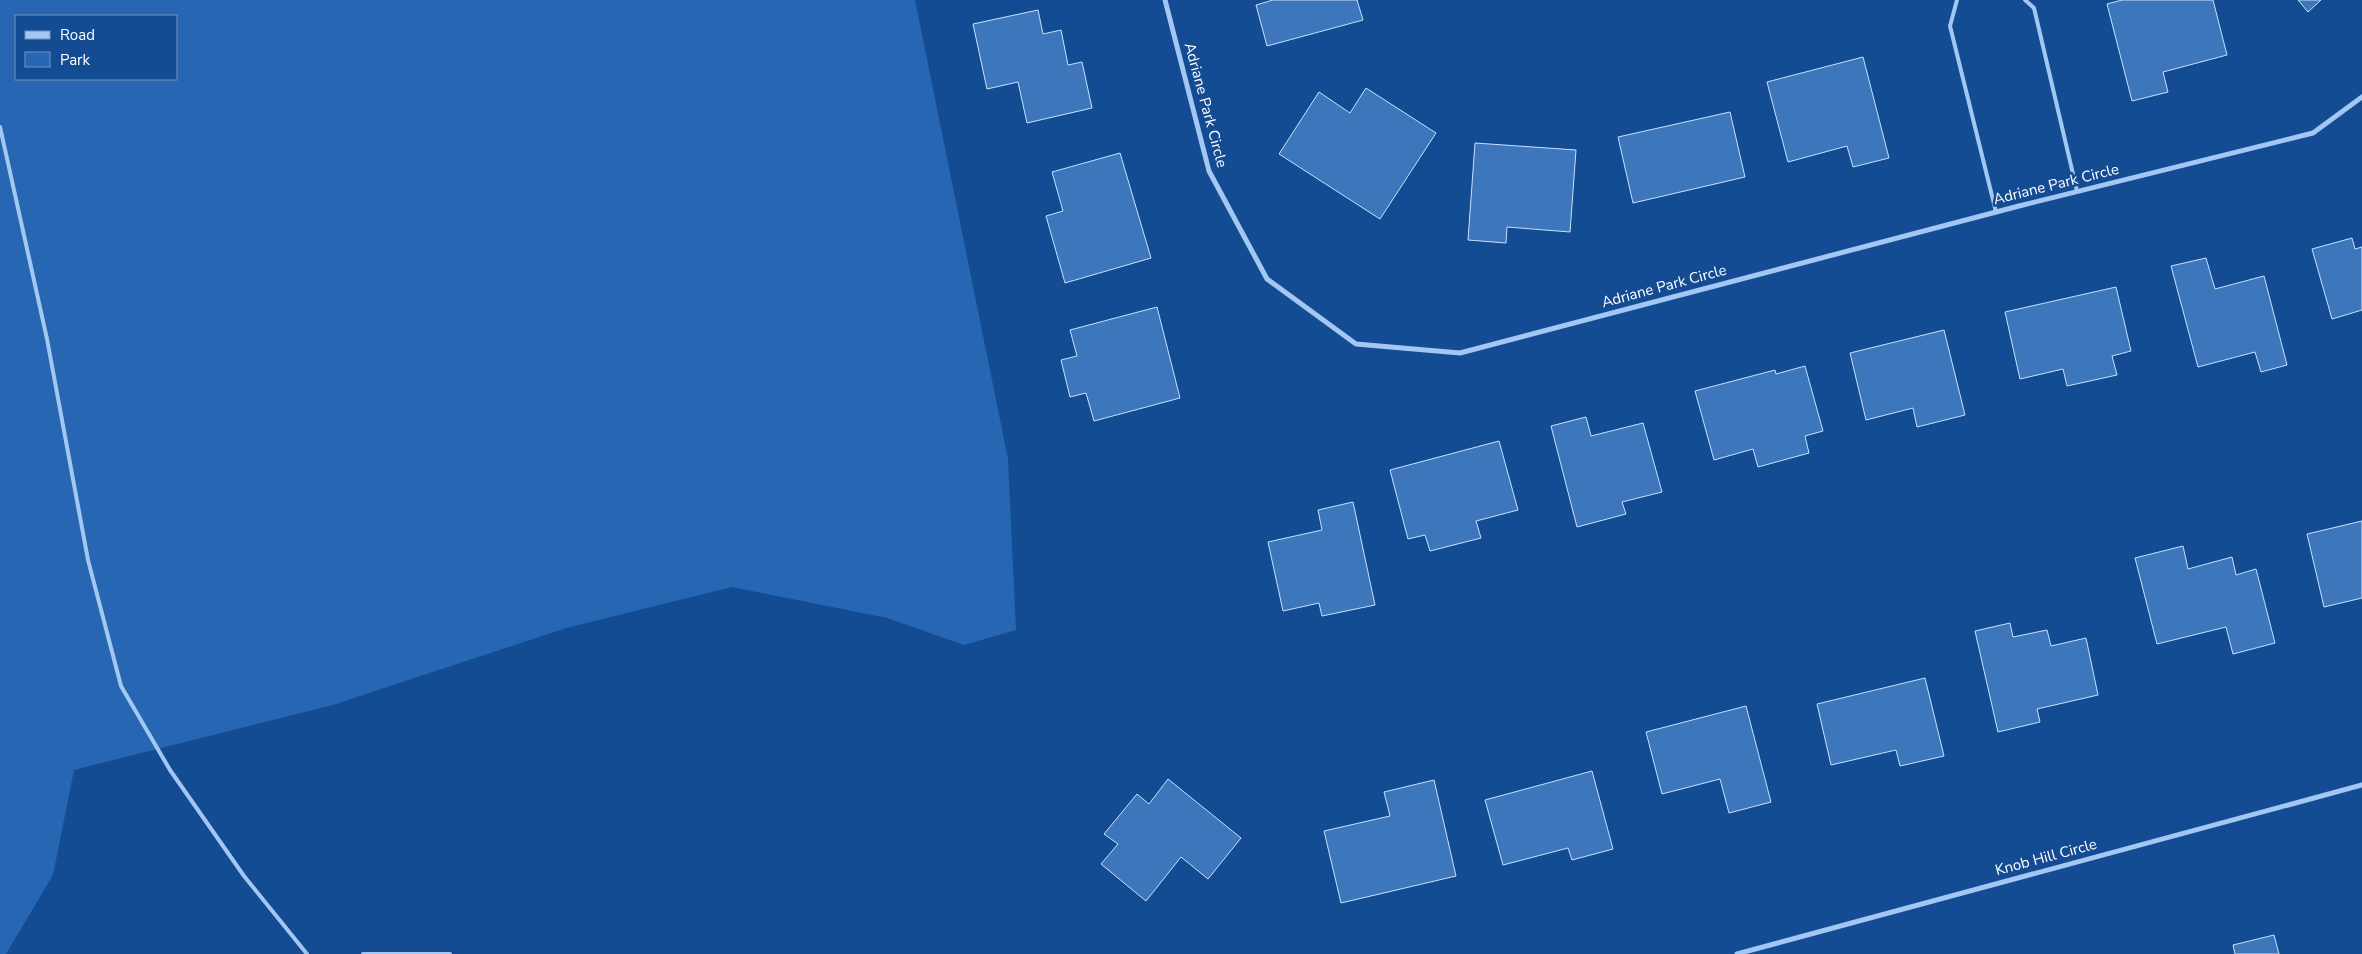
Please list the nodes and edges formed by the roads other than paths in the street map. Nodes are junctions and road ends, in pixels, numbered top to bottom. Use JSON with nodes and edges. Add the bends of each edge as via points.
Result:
{"nodes":[{"id":1,"x":1165,"y":0,"type":"edge"},
{"id":2,"x":1957,"y":0,"type":"edge"},
{"id":3,"x":2025,"y":0,"type":"edge"},
{"id":4,"x":2362,"y":98,"type":"edge"},
{"id":5,"x":0,"y":127,"type":"edge"},
{"id":6,"x":2077,"y":191,"type":"junction"},
{"id":7,"x":1996,"y":212,"type":"junction"},
{"id":8,"x":2362,"y":784,"type":"edge"},
{"id":9,"x":307,"y":954,"type":"edge"},
{"id":10,"x":363,"y":954,"type":"edge"},
{"id":11,"x":450,"y":954,"type":"edge"},
{"id":12,"x":1737,"y":954,"type":"edge"}],
"edges":[{"from":1,"to":7,"type":"street","name":"Adriane Park Circle","via":[[1209,171],[1267,278],[1356,344],[1460,353]]},
{"from":2,"to":7,"type":"lane","via":[[1950,26]]},
{"from":3,"to":6,"type":"lane","via":[[2034,8]]},
{"from":4,"to":6,"type":"street","name":"Adriane Park Circle","via":[[2313,133]]},
{"from":5,"to":9,"type":"lane","via":[[47,339],[88,560],[121,686],[176,778],[244,876]]},
{"from":6,"to":7,"type":"street","name":"Adriane Park Circle"},
{"from":8,"to":12,"type":"street","name":"Knob Hill Circle"},
{"from":10,"to":11,"type":"lane"}]}
